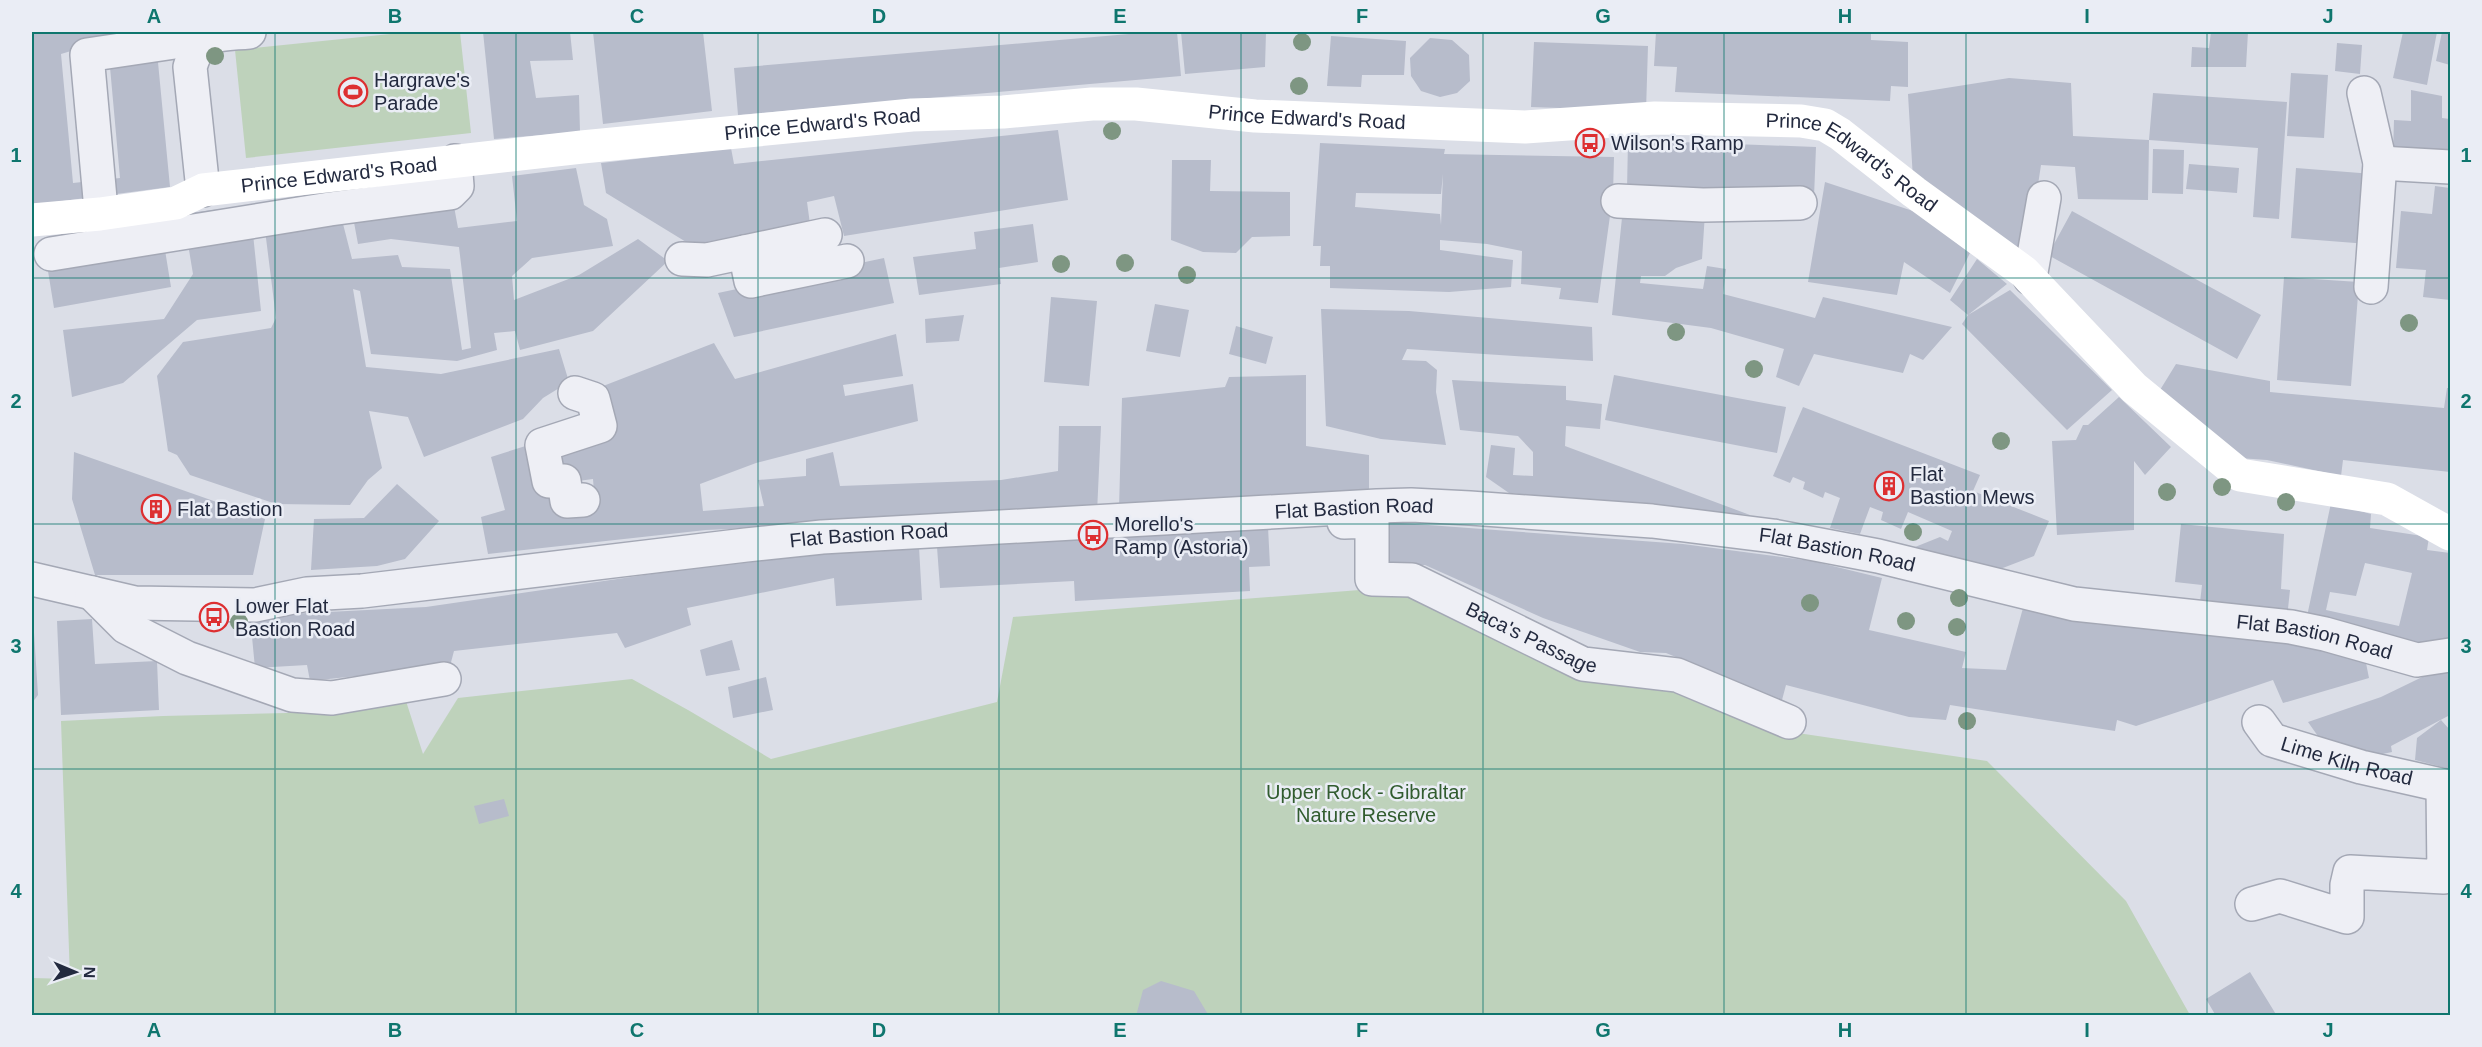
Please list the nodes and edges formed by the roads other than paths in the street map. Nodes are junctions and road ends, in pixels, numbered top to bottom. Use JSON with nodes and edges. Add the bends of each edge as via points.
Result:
{"nodes":[{"id":1,"x":249,"y":32,"type":"edge"},
{"id":2,"x":215,"y":36,"type":"junction"},
{"id":3,"x":2364,"y":93,"type":"dead end"},
{"id":4,"x":455,"y":161,"type":"junction"},
{"id":5,"x":2380,"y":163,"type":"junction"},
{"id":6,"x":2451,"y":168,"type":"edge"},
{"id":7,"x":203,"y":190,"type":"junction"},
{"id":8,"x":2044,"y":198,"type":"dead end"},
{"id":9,"x":1618,"y":201,"type":"dead end"},
{"id":10,"x":1800,"y":203,"type":"dead end"},
{"id":11,"x":32,"y":220,"type":"edge"},
{"id":12,"x":102,"y":229,"type":"junction"},
{"id":13,"x":825,"y":235,"type":"dead end"},
{"id":14,"x":745,"y":252,"type":"junction"},
{"id":15,"x":51,"y":254,"type":"dead end"},
{"id":16,"x":682,"y":259,"type":"dead end"},
{"id":17,"x":847,"y":261,"type":"dead end"},
{"id":18,"x":2030,"y":278,"type":"junction"},
{"id":19,"x":2371,"y":286,"type":"dead end"},
{"id":20,"x":575,"y":393,"type":"dead end"},
{"id":21,"x":584,"y":500,"type":"dead end"},
{"id":22,"x":1345,"y":508,"type":"junction"},
{"id":23,"x":2451,"y":534,"type":"edge"},
{"id":24,"x":34,"y":578,"type":"edge"},
{"id":25,"x":92,"y":593,"type":"junction"},
{"id":26,"x":2451,"y":655,"type":"edge"},
{"id":27,"x":444,"y":679,"type":"dead end"},
{"id":28,"x":1789,"y":722,"type":"dead end"},
{"id":29,"x":2259,"y":722,"type":"dead end"},
{"id":30,"x":2447,"y":786,"type":"edge"},
{"id":31,"x":2252,"y":904,"type":"dead end"}],
"edges":[{"from":1,"to":2,"type":"street"},
{"from":2,"to":7,"type":"street","via":[[203,41],[190,67]]},
{"from":2,"to":12,"type":"street","via":[[87,55]]},
{"from":3,"to":5,"type":"street"},
{"from":4,"to":7,"type":"street","name":"Prince Edward's Road"},
{"from":4,"to":12,"type":"street","via":[[457,186],[450,193],[330,209]]},
{"from":4,"to":18,"type":"street","name":"Prince Edward's Road","via":[[912,115],[1092,104],[1136,104],[1255,116],[1525,127],[1655,118],[1801,121],[1825,125],[1840,134]]},
{"from":5,"to":6,"type":"street"},
{"from":5,"to":19,"type":"street"},
{"from":7,"to":12,"type":"street","name":"Prince Edward's Road"},
{"from":8,"to":18,"type":"street"},
{"from":9,"to":10,"type":"street","via":[[1703,205]]},
{"from":11,"to":12,"type":"street","name":"Prince Edward's Road"},
{"from":12,"to":15,"type":"street"},
{"from":13,"to":14,"type":"street"},
{"from":14,"to":16,"type":"street","via":[[707,260]]},
{"from":14,"to":17,"type":"street","via":[[751,281]]},
{"from":18,"to":23,"type":"street","name":"Prince Edward's Road","via":[[2134,388],[2240,475],[2387,499]]},
{"from":20,"to":21,"type":"street","via":[[593,399],[600,426],[542,445],[549,481],[564,481],[567,501]]},
{"from":22,"to":25,"type":"street","name":"Flat Bastion Road","via":[[822,537],[362,591],[307,594],[255,605],[135,603]]},
{"from":22,"to":26,"type":"street","name":"Flat Bastion Road","via":[[1446,506],[1727,529],[1878,556],[2074,604],[2291,627],[2417,660]]},
{"from":22,"to":28,"type":"street","name":"Baca's Passage","via":[[1344,522],[1372,521],[1372,579],[1412,580],[1583,664],[1677,675]]},
{"from":24,"to":25,"type":"street","name":"Flat Bastion Road"},
{"from":25,"to":27,"type":"street","via":[[126,627],[186,658],[291,695],[332,698]]},
{"from":29,"to":30,"type":"street","name":"Lime Kiln Road","via":[[2272,740],[2361,767]]},
{"from":30,"to":31,"type":"street","name":"Lime Kiln Road","via":[[2444,877],[2350,872],[2347,917],[2280,896]]}]}
